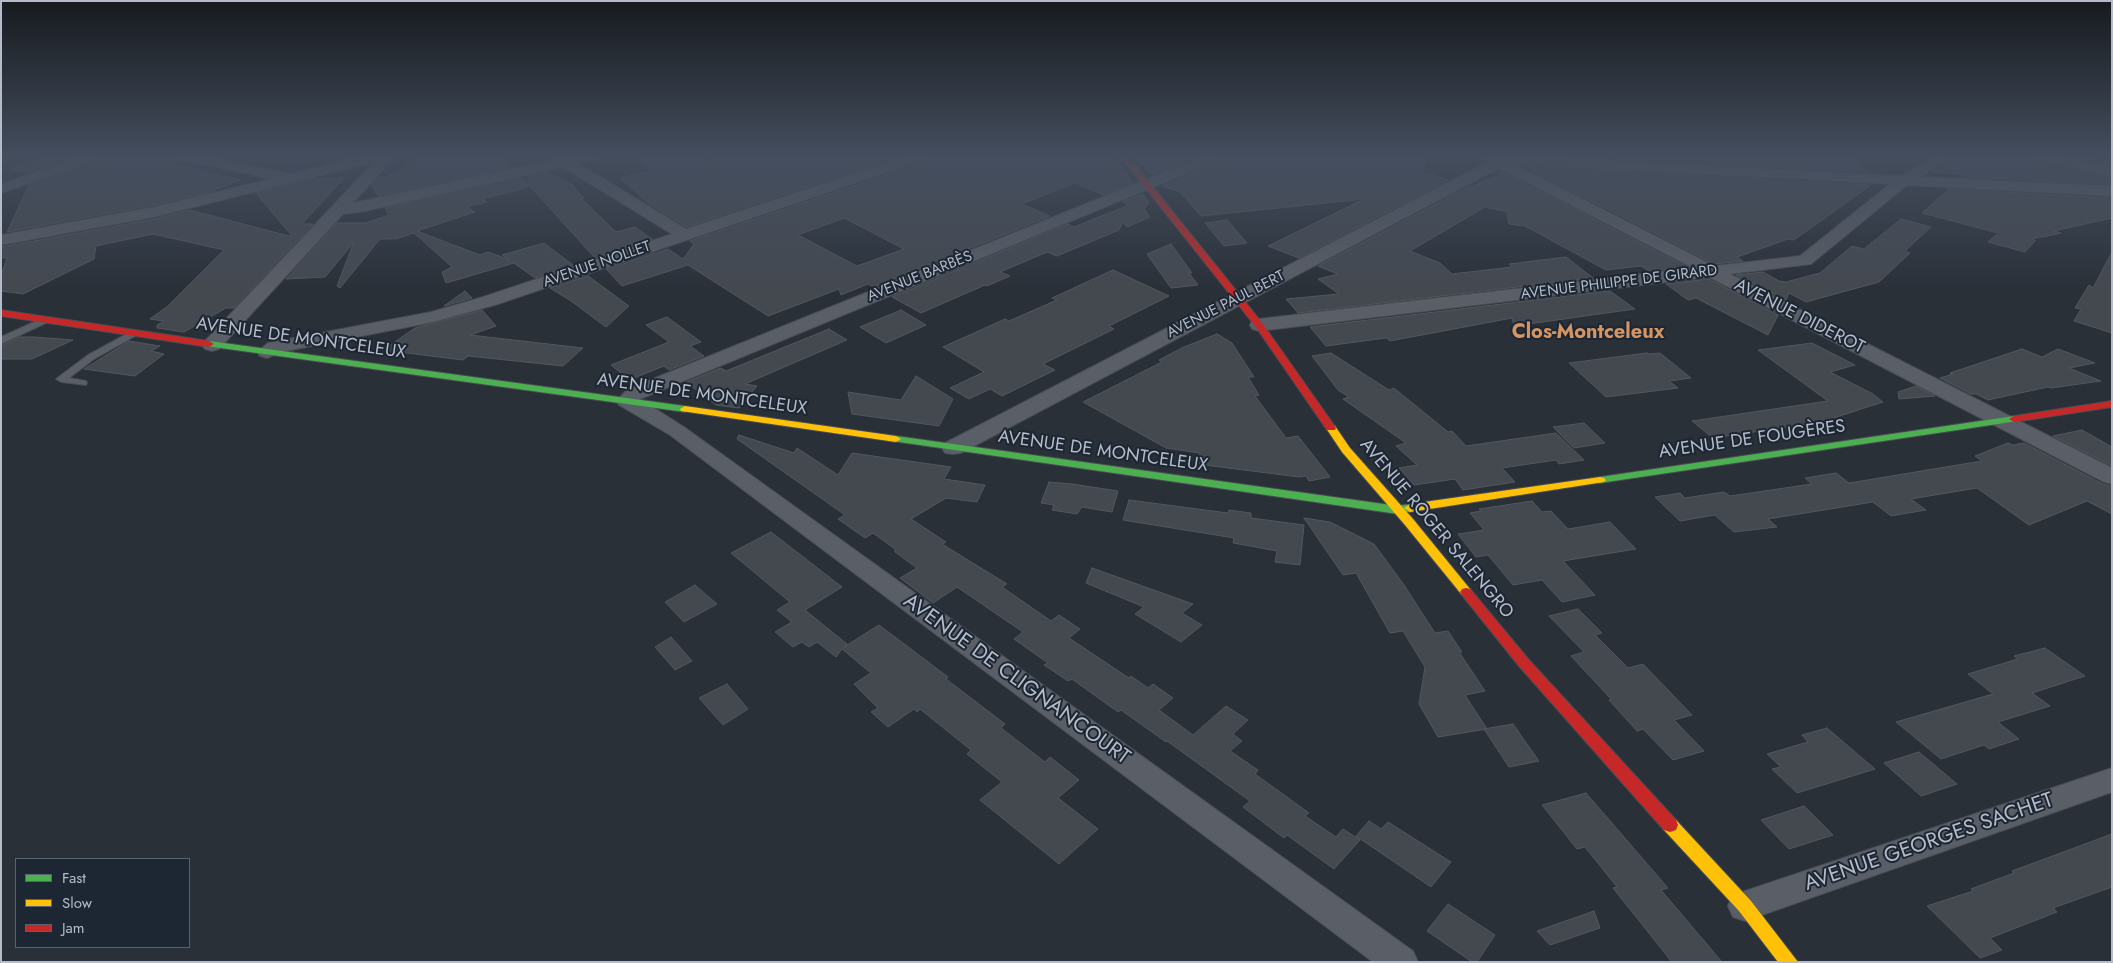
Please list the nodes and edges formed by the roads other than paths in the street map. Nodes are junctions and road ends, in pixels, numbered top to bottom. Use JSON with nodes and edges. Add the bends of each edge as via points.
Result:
{"nodes":[{"id":1,"x":201,"y":201,"type":"edge"},
{"id":2,"x":345,"y":201,"type":"edge"},
{"id":3,"x":386,"y":201,"type":"edge"},
{"id":4,"x":629,"y":201,"type":"edge"},
{"id":5,"x":786,"y":201,"type":"edge"},
{"id":6,"x":1107,"y":201,"type":"edge"},
{"id":7,"x":1159,"y":201,"type":"edge"},
{"id":8,"x":1413,"y":201,"type":"edge"},
{"id":9,"x":1573,"y":201,"type":"edge"},
{"id":10,"x":1878,"y":201,"type":"edge"},
{"id":11,"x":336,"y":210,"type":"junction"},
{"id":12,"x":684,"y":235,"type":"junction"},
{"id":13,"x":1,"y":240,"type":"edge"},
{"id":14,"x":1712,"y":272,"type":"junction"},
{"id":15,"x":1237,"y":300,"type":"junction"},
{"id":16,"x":1,"y":313,"type":"edge"},
{"id":17,"x":45,"y":320,"type":"junction"},
{"id":18,"x":1259,"y":325,"type":"junction"},
{"id":19,"x":134,"y":333,"type":"junction"},
{"id":20,"x":1,"y":341,"type":"edge"},
{"id":21,"x":212,"y":345,"type":"junction"},
{"id":22,"x":267,"y":352,"type":"junction"},
{"id":23,"x":82,"y":383,"type":"dead end"},
{"id":24,"x":628,"y":401,"type":"junction"},
{"id":25,"x":2112,"y":404,"type":"edge"},
{"id":26,"x":702,"y":412,"type":"junction"},
{"id":27,"x":2002,"y":420,"type":"junction"},
{"id":28,"x":677,"y":431,"type":"junction"},
{"id":29,"x":953,"y":448,"type":"junction"},
{"id":30,"x":2112,"y":477,"type":"edge"},
{"id":31,"x":1398,"y":510,"type":"junction"},
{"id":32,"x":2112,"y":780,"type":"edge"},
{"id":33,"x":1745,"y":906,"type":"junction"},
{"id":34,"x":1401,"y":962,"type":"edge"},
{"id":35,"x":1789,"y":962,"type":"edge"}],
"edges":[{"from":1,"to":13,"type":"street"},
{"from":2,"to":11,"type":"street"},
{"from":3,"to":11,"type":"street"},
{"from":4,"to":12,"type":"street"},
{"from":5,"to":12,"type":"street","name":"AVENUE NOLLET"},
{"from":6,"to":24,"type":"street","name":"AVENUE BARBÈS","via":[[635,393]]},
{"from":7,"to":15,"type":"street","name":"AVENUE ROGER SALENGRO"},
{"from":8,"to":15,"type":"street","name":"AVENUE PAUL BERT"},
{"from":9,"to":14,"type":"street","name":"AVENUE DIDEROT"},
{"from":10,"to":14,"type":"street","name":"AVENUE PHILIPPE DE GIRARD","via":[[1805,260]]},
{"from":11,"to":21,"type":"street"},
{"from":12,"to":22,"type":"street","name":"AVENUE NOLLET","via":[[451,312],[275,346]]},
{"from":14,"to":18,"type":"street","name":"AVENUE PHILIPPE DE GIRARD"},
{"from":14,"to":27,"type":"street","name":"AVENUE DIDEROT"},
{"from":15,"to":18,"type":"street","name":"AVENUE ROGER SALENGRO"},
{"from":15,"to":29,"type":"street","name":"AVENUE PAUL BERT"},
{"from":16,"to":17,"type":"street","name":"AVENUE DE MONTCELEUX"},
{"from":17,"to":19,"type":"street","name":"AVENUE DE MONTCELEUX"},
{"from":17,"to":20,"type":"lane"},
{"from":18,"to":31,"type":"street","name":"AVENUE ROGER SALENGRO","via":[[1346,450]]},
{"from":19,"to":21,"type":"street","name":"AVENUE DE MONTCELEUX"},
{"from":19,"to":23,"type":"lane","via":[[91,357],[61,379]]},
{"from":21,"to":22,"type":"street","name":"AVENUE DE MONTCELEUX"},
{"from":22,"to":24,"type":"street","name":"AVENUE DE MONTCELEUX"},
{"from":24,"to":26,"type":"street","name":"AVENUE DE MONTCELEUX"},
{"from":24,"to":28,"type":"street","name":"AVENUE DE CLIGNANCOURT"},
{"from":25,"to":27,"type":"street","name":"AVENUE DE FOUGÈRES"},
{"from":26,"to":28,"type":"street","via":[[686,420]]},
{"from":26,"to":29,"type":"street","name":"AVENUE DE MONTCELEUX"},
{"from":27,"to":30,"type":"street","name":"AVENUE DIDEROT"},
{"from":27,"to":31,"type":"street","name":"AVENUE DE FOUGÈRES"},
{"from":28,"to":34,"type":"street","name":"AVENUE DE CLIGNANCOURT"},
{"from":29,"to":31,"type":"street","name":"AVENUE DE MONTCELEUX"},
{"from":31,"to":33,"type":"street","name":"AVENUE ROGER SALENGRO","via":[[1524,663]]},
{"from":32,"to":33,"type":"street","name":"AVENUE GEORGES SACHET"},
{"from":33,"to":35,"type":"street","name":"AVENUE ROGER SALENGRO"}]}
